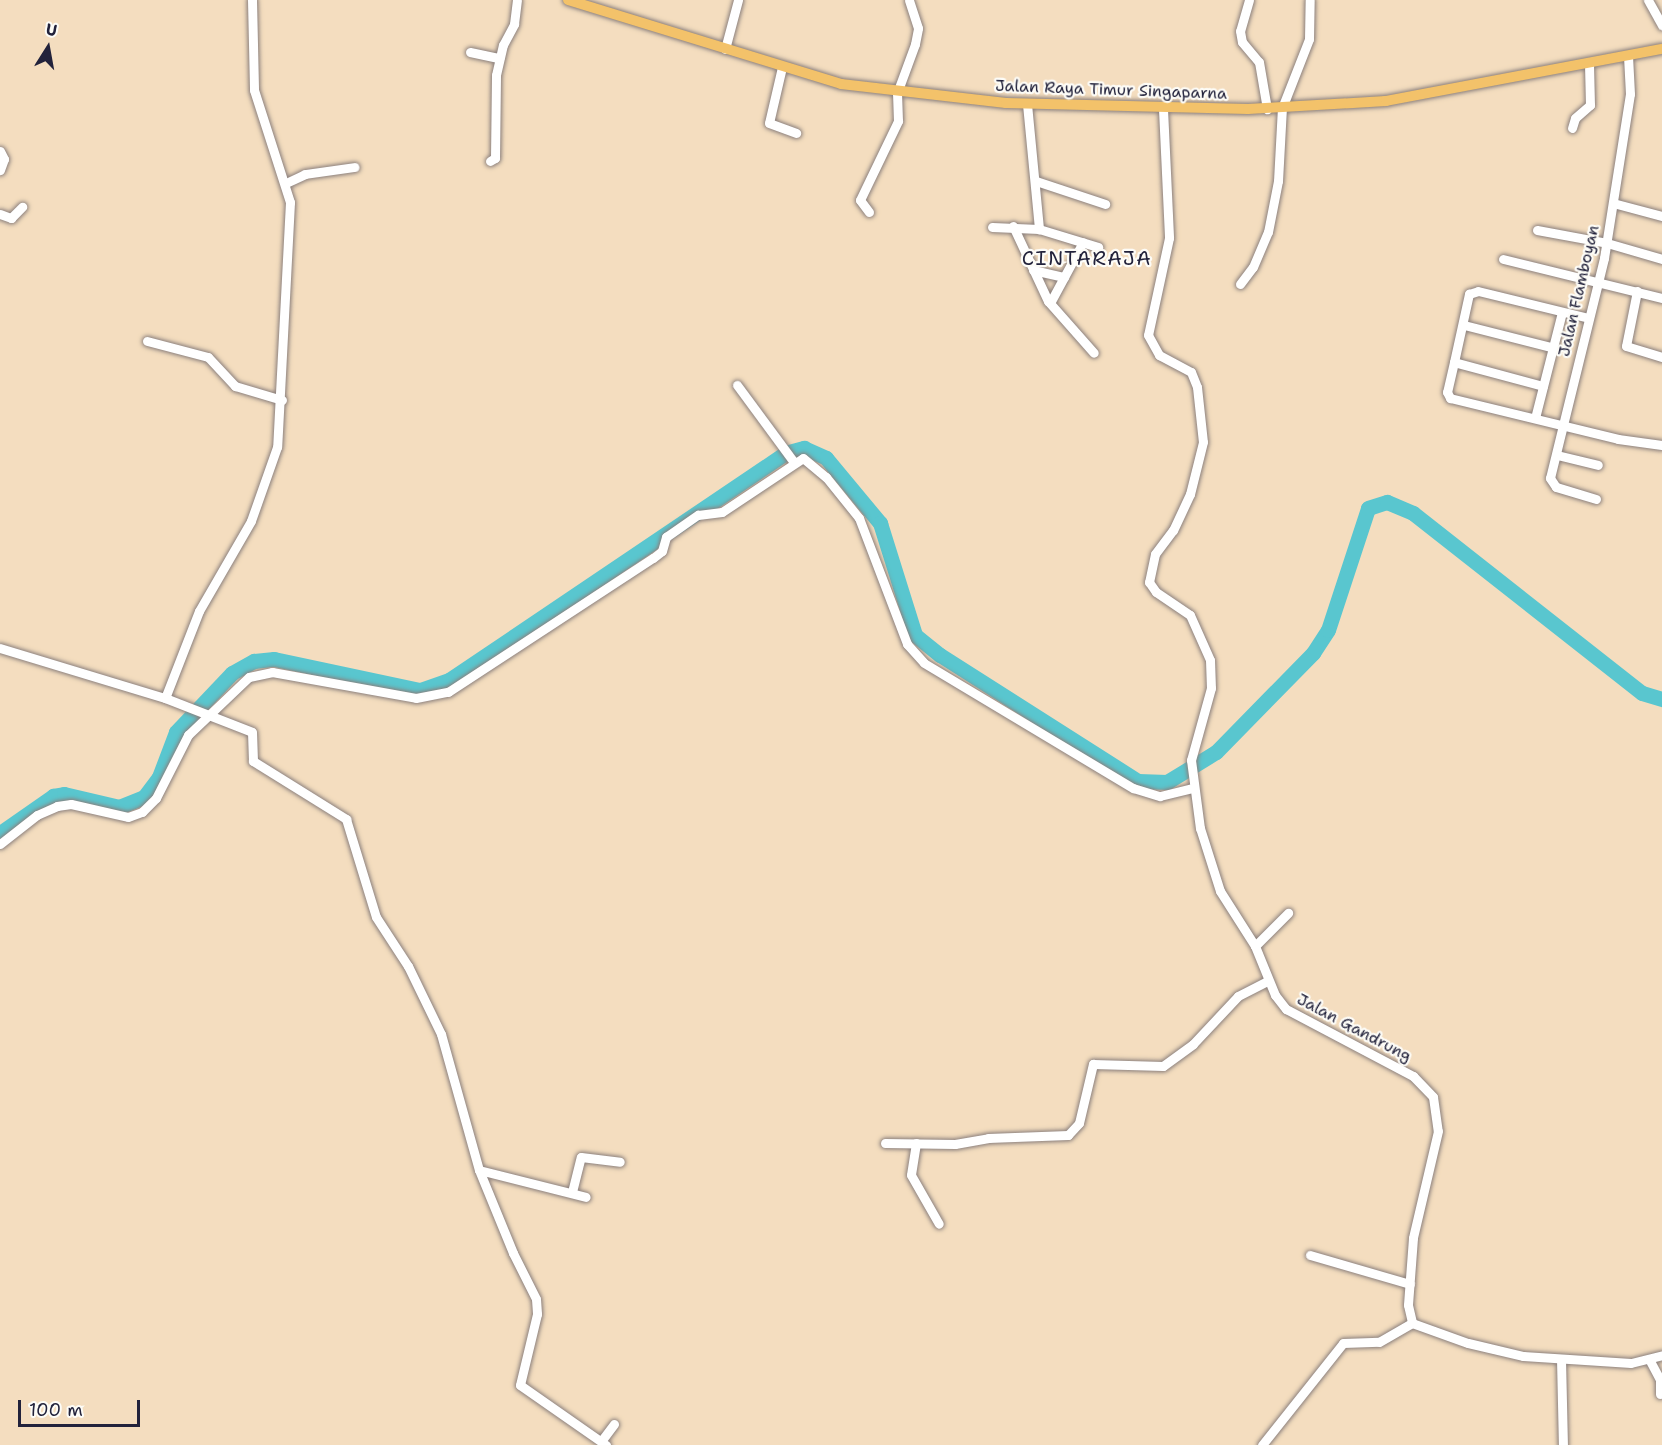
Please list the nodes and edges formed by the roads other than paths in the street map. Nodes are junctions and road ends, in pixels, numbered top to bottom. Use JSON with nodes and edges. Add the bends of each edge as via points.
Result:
{"nodes":[{"id":1,"x":252,"y":0,"type":"edge"},
{"id":2,"x":517,"y":0,"type":"edge"},
{"id":3,"x":568,"y":0,"type":"edge"},
{"id":4,"x":738,"y":0,"type":"edge"},
{"id":5,"x":909,"y":0,"type":"edge"},
{"id":6,"x":1249,"y":0,"type":"edge"},
{"id":7,"x":1310,"y":0,"type":"edge"},
{"id":8,"x":1648,"y":0,"type":"edge"},
{"id":9,"x":1662,"y":25,"type":"edge"},
{"id":10,"x":725,"y":49,"type":"junction"},
{"id":11,"x":1662,"y":49,"type":"edge"},
{"id":12,"x":470,"y":52,"type":"dead end"},
{"id":13,"x":1628,"y":56,"type":"junction"},
{"id":14,"x":499,"y":58,"type":"junction"},
{"id":15,"x":1589,"y":63,"type":"junction"},
{"id":16,"x":782,"y":67,"type":"junction"},
{"id":17,"x":897,"y":93,"type":"junction"},
{"id":18,"x":1027,"y":104,"type":"junction"},
{"id":19,"x":1281,"y":108,"type":"junction"},
{"id":20,"x":1163,"y":109,"type":"junction"},
{"id":21,"x":1267,"y":109,"type":"junction"},
{"id":22,"x":1572,"y":128,"type":"dead end"},
{"id":23,"x":796,"y":133,"type":"dead end"},
{"id":24,"x":0,"y":151,"type":"edge"},
{"id":25,"x":490,"y":161,"type":"dead end"},
{"id":26,"x":355,"y":167,"type":"dead end"},
{"id":27,"x":0,"y":170,"type":"edge"},
{"id":28,"x":1036,"y":181,"type":"junction"},
{"id":29,"x":286,"y":183,"type":"junction"},
{"id":30,"x":1613,"y":203,"type":"junction"},
{"id":31,"x":1105,"y":204,"type":"dead end"},
{"id":32,"x":22,"y":207,"type":"dead end"},
{"id":33,"x":869,"y":212,"type":"dead end"},
{"id":34,"x":0,"y":214,"type":"edge"},
{"id":35,"x":1662,"y":216,"type":"edge"},
{"id":36,"x":1013,"y":226,"type":"junction"},
{"id":37,"x":992,"y":227,"type":"dead end"},
{"id":38,"x":1039,"y":229,"type":"junction"},
{"id":39,"x":1537,"y":230,"type":"dead end"},
{"id":40,"x":1083,"y":242,"type":"junction"},
{"id":41,"x":1606,"y":243,"type":"junction"},
{"id":42,"x":1098,"y":247,"type":"dead end"},
{"id":43,"x":1503,"y":259,"type":"dead end"},
{"id":44,"x":1662,"y":259,"type":"edge"},
{"id":45,"x":1034,"y":270,"type":"junction"},
{"id":46,"x":1064,"y":277,"type":"junction"},
{"id":47,"x":1598,"y":282,"type":"junction"},
{"id":48,"x":1240,"y":284,"type":"dead end"},
{"id":49,"x":1638,"y":291,"type":"junction"},
{"id":50,"x":1662,"y":298,"type":"edge"},
{"id":51,"x":1050,"y":303,"type":"junction"},
{"id":52,"x":1562,"y":312,"type":"junction"},
{"id":53,"x":1589,"y":318,"type":"junction"},
{"id":54,"x":1464,"y":325,"type":"junction"},
{"id":55,"x":147,"y":340,"type":"dead end"},
{"id":56,"x":1554,"y":348,"type":"junction"},
{"id":57,"x":1094,"y":353,"type":"dead end"},
{"id":58,"x":1662,"y":357,"type":"edge"},
{"id":59,"x":1454,"y":362,"type":"junction"},
{"id":60,"x":737,"y":385,"type":"dead end"},
{"id":61,"x":1543,"y":386,"type":"junction"},
{"id":62,"x":282,"y":400,"type":"junction"},
{"id":63,"x":1535,"y":418,"type":"junction"},
{"id":64,"x":1564,"y":425,"type":"junction"},
{"id":65,"x":1662,"y":445,"type":"edge"},
{"id":66,"x":1557,"y":455,"type":"junction"},
{"id":67,"x":789,"y":456,"type":"junction"},
{"id":68,"x":1598,"y":465,"type":"dead end"},
{"id":69,"x":1596,"y":499,"type":"dead end"},
{"id":70,"x":0,"y":648,"type":"edge"},
{"id":71,"x":165,"y":698,"type":"junction"},
{"id":72,"x":208,"y":714,"type":"junction"},
{"id":73,"x":1193,"y":785,"type":"junction"},
{"id":74,"x":0,"y":844,"type":"edge"},
{"id":75,"x":1288,"y":913,"type":"dead end"},
{"id":76,"x":1256,"y":946,"type":"junction"},
{"id":77,"x":1268,"y":981,"type":"junction"},
{"id":78,"x":885,"y":1143,"type":"dead end"},
{"id":79,"x":916,"y":1143,"type":"junction"},
{"id":80,"x":620,"y":1162,"type":"dead end"},
{"id":81,"x":479,"y":1170,"type":"junction"},
{"id":82,"x":572,"y":1192,"type":"junction"},
{"id":83,"x":586,"y":1197,"type":"dead end"},
{"id":84,"x":939,"y":1224,"type":"dead end"},
{"id":85,"x":1310,"y":1255,"type":"dead end"},
{"id":86,"x":1410,"y":1284,"type":"junction"},
{"id":87,"x":1412,"y":1323,"type":"junction"},
{"id":88,"x":1662,"y":1355,"type":"edge"},
{"id":89,"x":1560,"y":1359,"type":"junction"},
{"id":90,"x":1649,"y":1359,"type":"junction"},
{"id":91,"x":1660,"y":1394,"type":"dead end"},
{"id":92,"x":614,"y":1424,"type":"dead end"},
{"id":93,"x":604,"y":1443,"type":"edge"},
{"id":94,"x":1262,"y":1445,"type":"edge"},
{"id":95,"x":1563,"y":1445,"type":"edge"}],
"edges":[{"from":1,"to":29,"type":"street","via":[[254,90]]},
{"from":2,"to":14,"type":"street","via":[[510,37]]},
{"from":3,"to":10,"type":"main road","name":"Jalan Raya Timur Singaparna"},
{"from":4,"to":10,"type":"street"},
{"from":5,"to":17,"type":"street","via":[[918,28]]},
{"from":6,"to":21,"type":"street","via":[[1240,31],[1242,42],[1259,62]]},
{"from":7,"to":19,"type":"street","via":[[1309,39]]},
{"from":8,"to":9,"type":"street"},
{"from":10,"to":16,"type":"main road","name":"Jalan Raya Timur Singaparna"},
{"from":11,"to":13,"type":"main road","name":"Jalan Raya Timur Singaparna"},
{"from":12,"to":14,"type":"street"},
{"from":13,"to":15,"type":"main road","name":"Jalan Raya Timur Singaparna"},
{"from":13,"to":30,"type":"street","name":"Jalan Flamboyan","via":[[1630,94]]},
{"from":14,"to":25,"type":"street","via":[[493,114],[495,158]]},
{"from":15,"to":19,"type":"main road","name":"Jalan Raya Timur Singaparna","via":[[1386,101]]},
{"from":15,"to":22,"type":"street","via":[[1590,105],[1575,118]]},
{"from":16,"to":17,"type":"main road","name":"Jalan Raya Timur Singaparna","via":[[841,84]]},
{"from":16,"to":23,"type":"street","via":[[769,123]]},
{"from":17,"to":18,"type":"main road","name":"Jalan Raya Timur Singaparna"},
{"from":17,"to":33,"type":"street","via":[[898,121],[860,200]]},
{"from":18,"to":20,"type":"main road","name":"Jalan Raya Timur Singaparna"},
{"from":18,"to":28,"type":"street"},
{"from":19,"to":21,"type":"main road","name":"Jalan Raya Timur Singaparna"},
{"from":19,"to":48,"type":"street","via":[[1278,181],[1268,232],[1253,267]]},
{"from":20,"to":21,"type":"main road","name":"Jalan Raya Timur Singaparna"},
{"from":20,"to":73,"type":"street","name":"Jalan Gandrung","via":[[1170,229],[1159,300],[1149,335],[1159,355],[1191,372],[1197,387],[1203,449],[1190,494],[1173,530],[1155,554],[1149,582],[1156,592],[1190,615],[1210,660],[1210,688],[1191,760]]},
{"from":24,"to":27,"type":"street","via":[[4,159]]},
{"from":26,"to":29,"type":"street","via":[[312,172]]},
{"from":28,"to":31,"type":"street"},
{"from":28,"to":38,"type":"street"},
{"from":29,"to":62,"type":"street","via":[[291,222]]},
{"from":30,"to":35,"type":"street"},
{"from":30,"to":41,"type":"street","name":"Jalan Flamboyan"},
{"from":32,"to":34,"type":"street","via":[[11,218]]},
{"from":36,"to":37,"type":"street"},
{"from":36,"to":38,"type":"street"},
{"from":36,"to":45,"type":"street"},
{"from":38,"to":40,"type":"street"},
{"from":39,"to":41,"type":"street"},
{"from":40,"to":42,"type":"street"},
{"from":40,"to":46,"type":"street"},
{"from":41,"to":44,"type":"street"},
{"from":41,"to":47,"type":"street","name":"Jalan Flamboyan"},
{"from":43,"to":47,"type":"street"},
{"from":45,"to":46,"type":"street"},
{"from":45,"to":51,"type":"street"},
{"from":46,"to":51,"type":"street"},
{"from":47,"to":49,"type":"street"},
{"from":47,"to":53,"type":"street","name":"Jalan Flamboyan"},
{"from":49,"to":50,"type":"street"},
{"from":49,"to":58,"type":"street","via":[[1626,346]]},
{"from":51,"to":57,"type":"street"},
{"from":52,"to":53,"type":"street"},
{"from":52,"to":54,"type":"street","via":[[1475,291],[1469,294]]},
{"from":52,"to":56,"type":"street"},
{"from":53,"to":64,"type":"street","name":"Jalan Flamboyan"},
{"from":54,"to":56,"type":"street"},
{"from":54,"to":59,"type":"street"},
{"from":55,"to":62,"type":"street","via":[[208,357],[235,386]]},
{"from":56,"to":61,"type":"street"},
{"from":59,"to":61,"type":"street"},
{"from":59,"to":63,"type":"street","via":[[1447,392],[1450,398]]},
{"from":60,"to":67,"type":"street"},
{"from":61,"to":63,"type":"street"},
{"from":62,"to":71,"type":"street","via":[[277,447],[251,521],[199,611]]},
{"from":63,"to":64,"type":"street"},
{"from":64,"to":65,"type":"street"},
{"from":64,"to":66,"type":"street","name":"Jalan Flamboyan"},
{"from":66,"to":68,"type":"street"},
{"from":66,"to":69,"type":"street","name":"Jalan Flamboyan","via":[[1551,484]]},
{"from":67,"to":72,"type":"street","via":[[722,512],[698,515],[666,537],[662,551],[653,558],[448,692],[401,697],[293,675],[261,673],[240,683]]},
{"from":67,"to":73,"type":"street","via":[[812,463],[859,518],[907,644],[924,663],[1132,788],[1160,796]]},
{"from":70,"to":71,"type":"street"},
{"from":71,"to":72,"type":"street"},
{"from":72,"to":74,"type":"street","via":[[178,749],[156,798],[142,812],[128,817],[70,804],[57,806]]},
{"from":72,"to":81,"type":"street","via":[[252,732],[253,761],[340,812],[350,826],[376,917],[408,966],[441,1034]]},
{"from":73,"to":76,"type":"street","name":"Jalan Gandrung","via":[[1213,874]]},
{"from":75,"to":76,"type":"street"},
{"from":76,"to":77,"type":"street","name":"Jalan Gandrung"},
{"from":77,"to":79,"type":"street","via":[[1238,996],[1193,1044],[1168,1063],[1151,1068],[1094,1064],[1079,1123],[1068,1135],[988,1138],[955,1144]]},
{"from":77,"to":86,"type":"street","name":"Jalan Gandrung","via":[[1286,1009],[1413,1076],[1433,1096],[1438,1131],[1413,1238]]},
{"from":78,"to":79,"type":"street"},
{"from":79,"to":84,"type":"street","via":[[911,1175]]},
{"from":80,"to":82,"type":"street","via":[[581,1157]]},
{"from":81,"to":82,"type":"street"},
{"from":81,"to":93,"type":"street","via":[[538,1306],[520,1385]]},
{"from":82,"to":83,"type":"street"},
{"from":85,"to":86,"type":"street"},
{"from":86,"to":87,"type":"street","name":"Jalan Gandrung","via":[[1408,1305]]},
{"from":87,"to":89,"type":"street","via":[[1468,1343]]},
{"from":87,"to":94,"type":"street","via":[[1379,1342],[1343,1343]]},
{"from":88,"to":90,"type":"street"},
{"from":89,"to":90,"type":"street","via":[[1631,1363]]},
{"from":89,"to":95,"type":"street"},
{"from":90,"to":91,"type":"street","via":[[1660,1380]]},
{"from":92,"to":93,"type":"street"}]}
